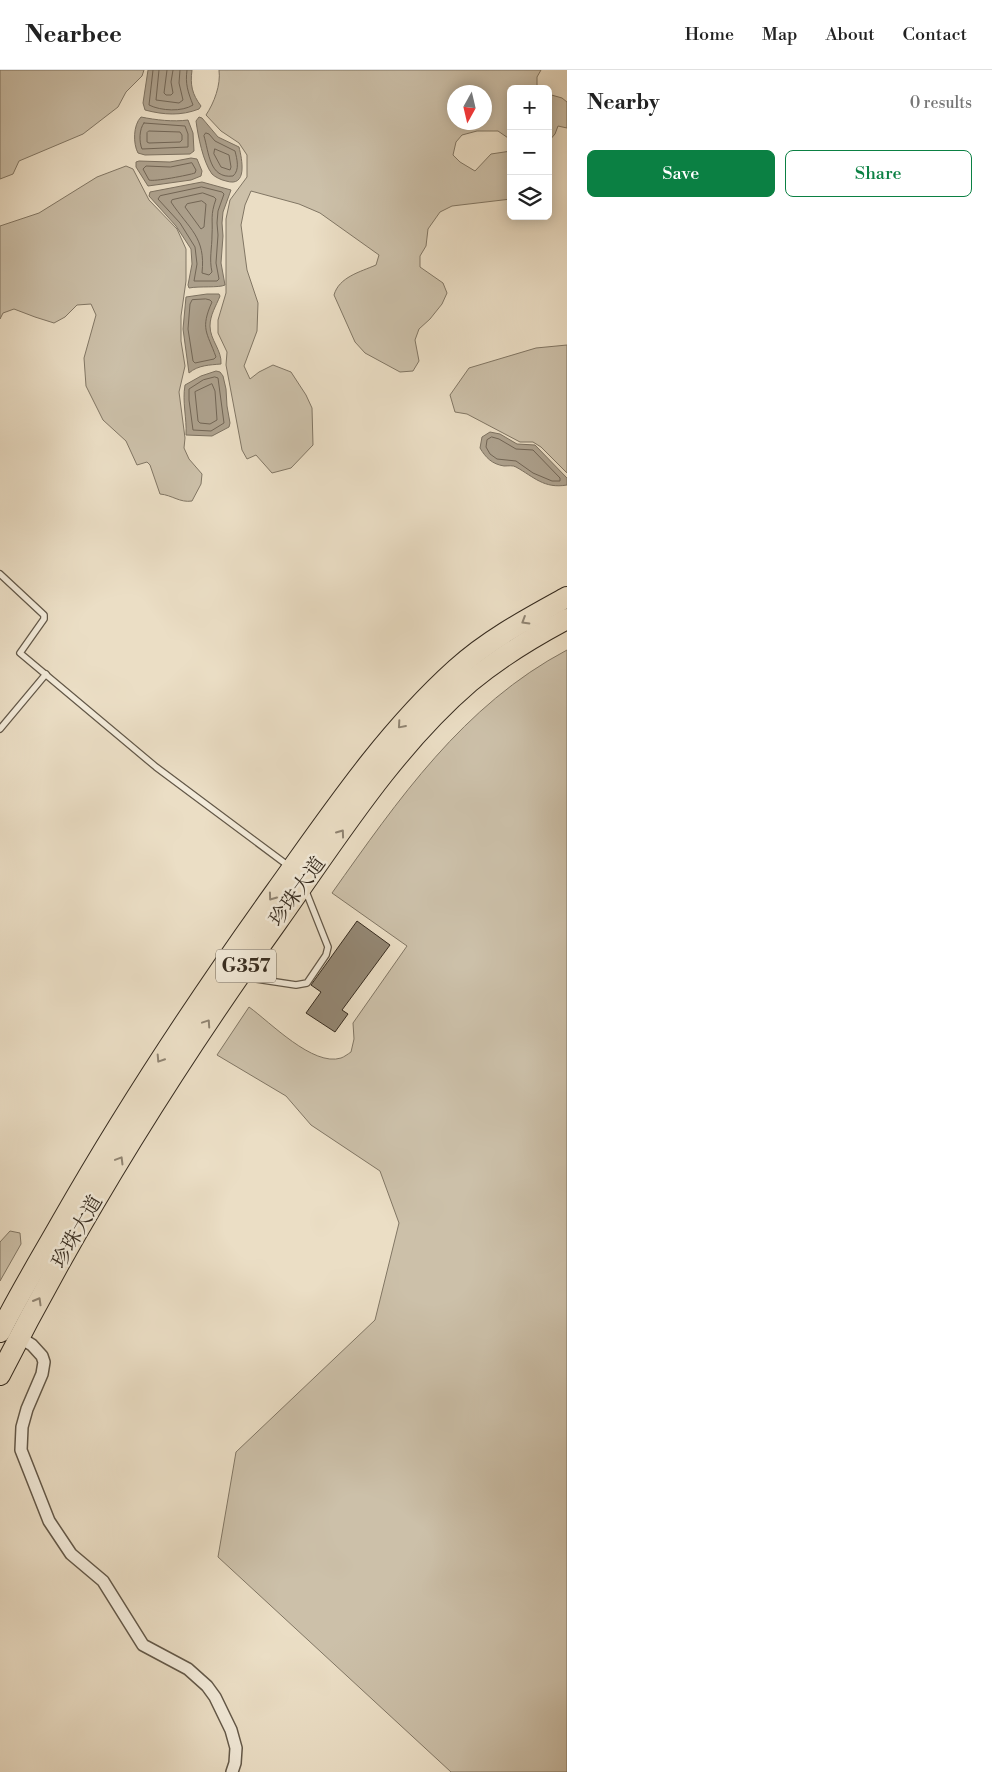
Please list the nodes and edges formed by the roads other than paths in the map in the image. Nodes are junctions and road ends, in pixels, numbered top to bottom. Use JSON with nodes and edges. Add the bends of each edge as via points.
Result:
{"nodes":[{"id":1,"x":0,"y":574,"type":"edge"},
{"id":2,"x":567,"y":597,"type":"edge"},
{"id":3,"x":567,"y":619,"type":"edge"},
{"id":4,"x":46,"y":674,"type":"junction"},
{"id":5,"x":0,"y":729,"type":"edge"},
{"id":6,"x":292,"y":868,"type":"junction"},
{"id":7,"x":303,"y":886,"type":"junction"},
{"id":8,"x":238,"y":976,"type":"junction"},
{"id":9,"x":5,"y":1310,"type":"edge"},
{"id":10,"x":10,"y":1335,"type":"edge"},
{"id":11,"x":0,"y":1375,"type":"edge"},
{"id":12,"x":232,"y":1772,"type":"edge"}],
"edges":[{"from":1,"to":4,"type":"lane","via":[[44,615],[20,653]]},
{"from":2,"to":6,"type":"highway","name":"珍珠大道","number":"G357","one_way":true,"via":[[489,644],[458,666],[432,691],[376,754]]},
{"from":7,"to":3,"type":"highway","name":"珍珠大道","number":"G357","one_way":true,"via":[[365,799],[446,705],[500,660]]},
{"from":4,"to":5,"type":"lane"},
{"from":4,"to":6,"type":"lane","via":[[156,767]]},
{"from":6,"to":9,"type":"highway","name":"珍珠大道","number":"G357","one_way":true,"via":[[158,1062]]},
{"from":7,"to":8,"type":"highway","name":"珍珠大道","number":"G357"},
{"from":7,"to":8,"type":"lane","via":[[328,947],[307,983],[296,985]]},
{"from":10,"to":8,"type":"highway","name":"珍珠大道","number":"G357","one_way":true,"via":[[34,1308],[102,1189]]},
{"from":9,"to":10,"type":"highway","name":"珍珠大道","number":"G357"},
{"from":10,"to":11,"type":"highway","name":"珍珠大道","number":"G357"},
{"from":10,"to":12,"type":"street","via":[[32,1345],[44,1362],[22,1427],[21,1450],[49,1521],[71,1554],[103,1581],[144,1645],[188,1669],[207,1686],[231,1730],[236,1748]]}]}
